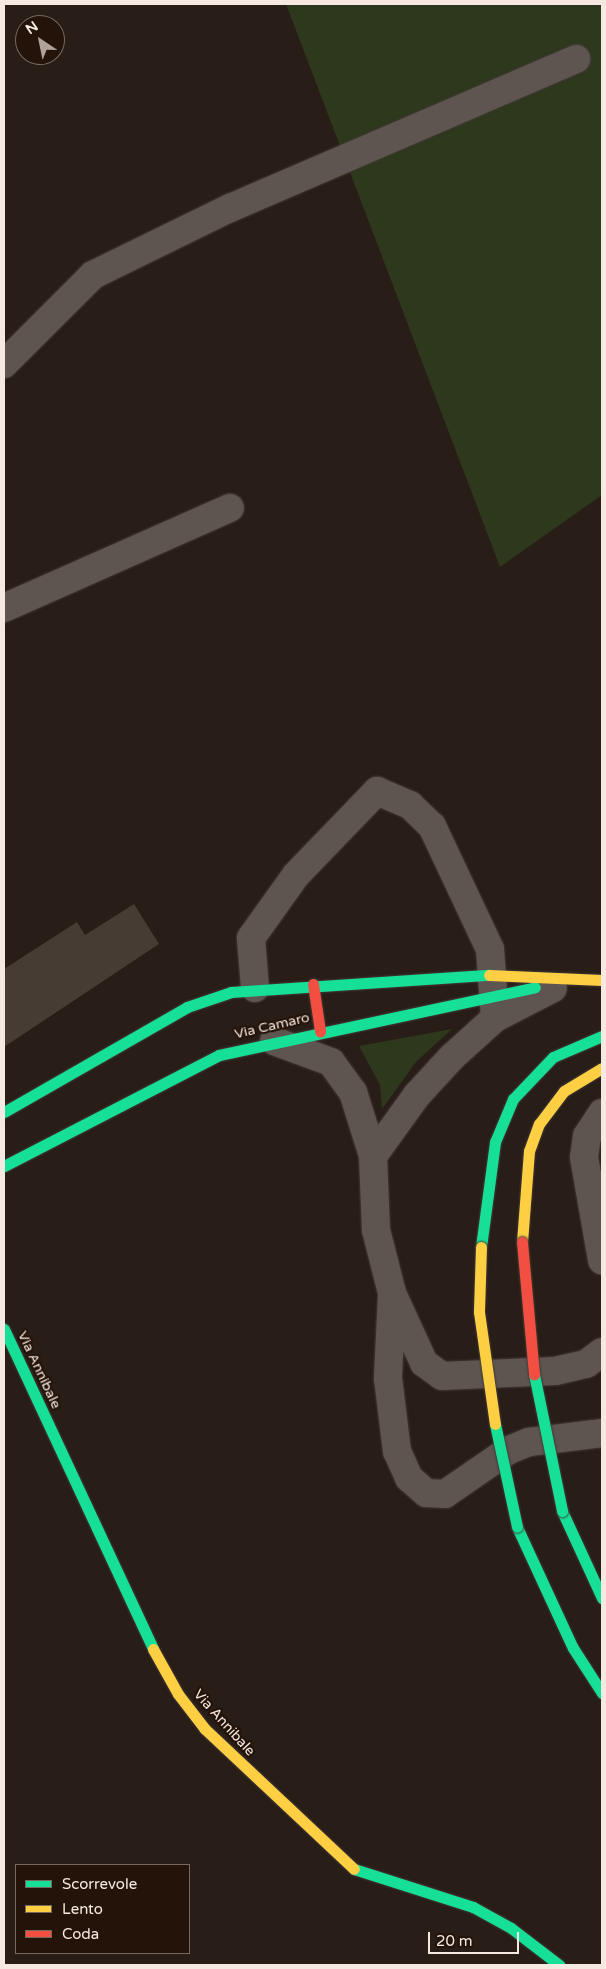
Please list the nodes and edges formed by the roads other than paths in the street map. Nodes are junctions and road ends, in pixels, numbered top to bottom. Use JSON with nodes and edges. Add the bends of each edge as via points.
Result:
{"nodes":[{"id":1,"x":576,"y":59,"type":"dead end"},
{"id":2,"x":4,"y":364,"type":"edge"},
{"id":3,"x":230,"y":508,"type":"dead end"},
{"id":4,"x":4,"y":608,"type":"edge"},
{"id":5,"x":570,"y":980,"type":"junction"},
{"id":6,"x":602,"y":980,"type":"edge"},
{"id":7,"x":313,"y":984,"type":"junction"},
{"id":8,"x":255,"y":988,"type":"junction"},
{"id":9,"x":493,"y":996,"type":"junction"},
{"id":10,"x":320,"y":1031,"type":"junction"},
{"id":11,"x":602,"y":1036,"type":"edge"},
{"id":12,"x":274,"y":1041,"type":"junction"},
{"id":13,"x":602,"y":1068,"type":"edge"},
{"id":14,"x":4,"y":1112,"type":"edge"},
{"id":15,"x":602,"y":1113,"type":"edge"},
{"id":16,"x":373,"y":1156,"type":"junction"},
{"id":17,"x":4,"y":1166,"type":"edge"},
{"id":18,"x":602,"y":1260,"type":"edge"},
{"id":19,"x":392,"y":1293,"type":"junction"},
{"id":20,"x":4,"y":1329,"type":"edge"},
{"id":21,"x":602,"y":1352,"type":"edge"},
{"id":22,"x":602,"y":1433,"type":"edge"},
{"id":23,"x":602,"y":1598,"type":"edge"},
{"id":24,"x":602,"y":1693,"type":"edge"},
{"id":25,"x":559,"y":1965,"type":"edge"}],
"edges":[{"from":1,"to":2,"type":"street","via":[[230,208],[93,275]]},
{"from":3,"to":4,"type":"street"},
{"from":5,"to":6,"type":"main road","name":"Via Camaro"},
{"from":5,"to":9,"type":"street"},
{"from":5,"to":9,"type":"main road","name":"Via Camaro"},
{"from":7,"to":8,"type":"main road","name":"Via Camaro"},
{"from":7,"to":9,"type":"main road","name":"Via Camaro"},
{"from":7,"to":10,"type":"main road"},
{"from":8,"to":9,"type":"street","via":[[251,938],[296,875],[378,792],[410,805],[432,826],[490,949]]},
{"from":8,"to":14,"type":"main road","name":"Via Camaro","via":[[187,1007]]},
{"from":9,"to":10,"type":"main road","name":"Via Camaro"},
{"from":9,"to":16,"type":"street"},
{"from":10,"to":12,"type":"main road","name":"Via Camaro"},
{"from":11,"to":24,"type":"main road","bridge":true,"via":[[552,1057],[513,1099],[494,1142],[481,1247],[479,1312],[489,1398],[517,1527],[573,1648]]},
{"from":12,"to":16,"type":"street","via":[[306,1050],[340,1069],[358,1105]]},
{"from":12,"to":17,"type":"main road","name":"Via Camaro","via":[[194,1064]]},
{"from":13,"to":23,"type":"main road","bridge":true,"via":[[564,1091],[539,1124],[529,1151],[522,1242],[526,1313],[540,1420],[562,1512]]},
{"from":15,"to":18,"type":"street","via":[[587,1136],[584,1157]]},
{"from":16,"to":19,"type":"street","via":[[376,1230]]},
{"from":19,"to":21,"type":"street","via":[[424,1363],[442,1376],[555,1371],[586,1364]]},
{"from":19,"to":22,"type":"street","via":[[388,1378],[397,1451],[409,1478],[426,1493],[445,1494],[509,1450],[529,1442]]},
{"from":20,"to":25,"type":"main road","name":"Via Annibale","via":[[154,1651],[178,1694],[205,1729],[346,1867],[473,1907],[511,1928]]}]}
